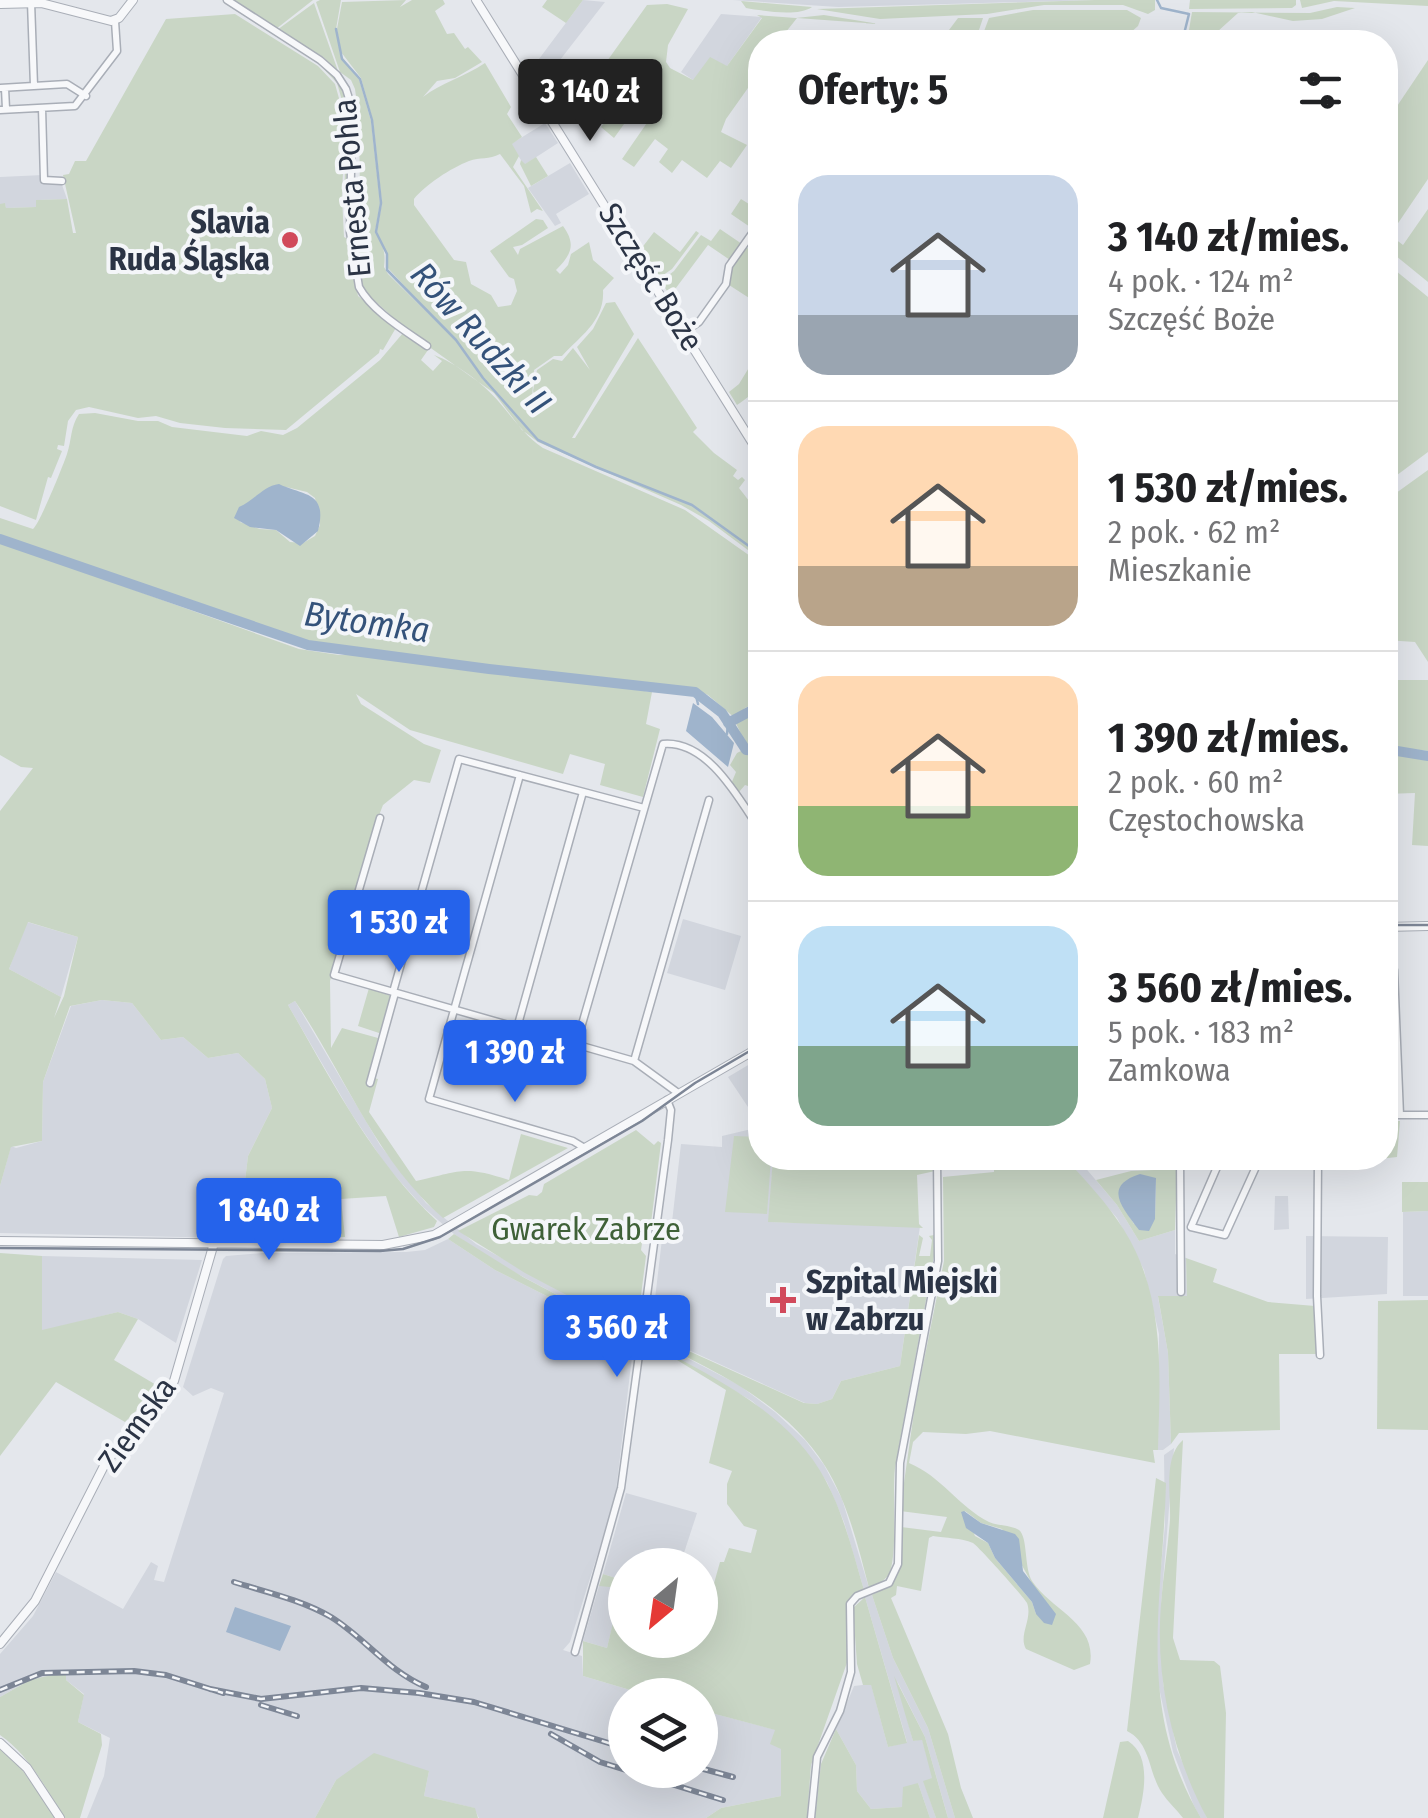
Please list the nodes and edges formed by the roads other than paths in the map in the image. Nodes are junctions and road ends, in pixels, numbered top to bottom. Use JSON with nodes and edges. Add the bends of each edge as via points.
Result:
{"nodes":[{"id":1,"x":133,"y":0,"type":"edge"},
{"id":2,"x":227,"y":0,"type":"edge"},
{"id":3,"x":476,"y":0,"type":"edge"},
{"id":4,"x":30,"y":2,"type":"edge"},
{"id":5,"x":0,"y":4,"type":"edge"},
{"id":6,"x":115,"y":20,"type":"junction"},
{"id":7,"x":34,"y":86,"type":"junction"},
{"id":8,"x":3,"y":88,"type":"edge"},
{"id":9,"x":86,"y":96,"type":"junction"},
{"id":10,"x":42,"y":108,"type":"junction"},
{"id":11,"x":3,"y":110,"type":"edge"},
{"id":12,"x":62,"y":180,"type":"dead end"},
{"id":13,"x":748,"y":239,"type":"edge"},
{"id":14,"x":684,"y":332,"type":"junction"},
{"id":15,"x":426,"y":346,"type":"dead end"},
{"id":16,"x":748,"y":435,"type":"edge"},
{"id":17,"x":520,"y":775,"type":"junction"},
{"id":18,"x":582,"y":792,"type":"junction"},
{"id":19,"x":709,"y":800,"type":"dead end"},
{"id":20,"x":644,"y":808,"type":"junction"},
{"id":21,"x":748,"y":814,"type":"edge"},
{"id":22,"x":380,"y":818,"type":"dead end"},
{"id":23,"x":1428,"y":926,"type":"edge"},
{"id":24,"x":1398,"y":927,"type":"edge"},
{"id":25,"x":394,"y":993,"type":"junction"},
{"id":26,"x":454,"y":1011,"type":"junction"},
{"id":27,"x":517,"y":1028,"type":"junction"},
{"id":28,"x":576,"y":1045,"type":"junction"},
{"id":29,"x":748,"y":1053,"type":"edge"},
{"id":30,"x":634,"y":1061,"type":"junction"},
{"id":31,"x":1398,"y":1067,"type":"edge"},
{"id":32,"x":370,"y":1084,"type":"dead end"},
{"id":33,"x":678,"y":1093,"type":"junction"},
{"id":34,"x":667,"y":1100,"type":"junction"},
{"id":35,"x":1400,"y":1115,"type":"joint"},
{"id":36,"x":1428,"y":1115,"type":"edge"},
{"id":37,"x":583,"y":1147,"type":"junction"},
{"id":38,"x":938,"y":1170,"type":"edge"},
{"id":39,"x":1180,"y":1170,"type":"edge"},
{"id":40,"x":1216,"y":1170,"type":"edge"},
{"id":41,"x":1255,"y":1170,"type":"edge"},
{"id":42,"x":1318,"y":1170,"type":"edge"},
{"id":43,"x":0,"y":1242,"type":"edge"},
{"id":44,"x":214,"y":1243,"type":"junction"},
{"id":45,"x":1180,"y":1292,"type":"dead end"},
{"id":46,"x":1320,"y":1355,"type":"dead end"},
{"id":47,"x":0,"y":1644,"type":"edge"},
{"id":48,"x":575,"y":1652,"type":"dead end"},
{"id":49,"x":0,"y":1743,"type":"edge"},
{"id":50,"x":60,"y":1818,"type":"edge"},
{"id":51,"x":811,"y":1818,"type":"edge"}],
"edges":[{"from":1,"to":6,"type":"street"},
{"from":2,"to":15,"type":"street","name":"Ernesta Pohla","via":[[320,60],[343,84],[352,108],[348,206],[359,287]]},
{"from":3,"to":14,"type":"street","name":"Szczęść Boże"},
{"from":4,"to":5,"type":"street"},
{"from":4,"to":6,"type":"street"},
{"from":4,"to":7,"type":"street"},
{"from":6,"to":9,"type":"street","via":[[117,51]]},
{"from":7,"to":8,"type":"street"},
{"from":7,"to":9,"type":"street","via":[[66,84]]},
{"from":8,"to":11,"type":"street"},
{"from":9,"to":10,"type":"street","via":[[75,106]]},
{"from":10,"to":11,"type":"street"},
{"from":10,"to":12,"type":"street","via":[[44,180]]},
{"from":13,"to":14,"type":"street","via":[[700,322]]},
{"from":14,"to":16,"type":"street","name":"Szczęść Boże"},
{"from":17,"to":18,"type":"street"},
{"from":17,"to":25,"type":"street","via":[[459,759]]},
{"from":17,"to":26,"type":"street"},
{"from":18,"to":20,"type":"street"},
{"from":18,"to":27,"type":"street"},
{"from":19,"to":30,"type":"street"},
{"from":20,"to":21,"type":"street","via":[[668,742],[710,764]]},
{"from":20,"to":28,"type":"street"},
{"from":22,"to":25,"type":"street","via":[[334,975]]},
{"from":23,"to":24,"type":"street"},
{"from":25,"to":26,"type":"street"},
{"from":25,"to":32,"type":"street"},
{"from":26,"to":27,"type":"street"},
{"from":26,"to":37,"type":"street","via":[[429,1099]]},
{"from":27,"to":28,"type":"street"},
{"from":28,"to":30,"type":"street"},
{"from":29,"to":33,"type":"street"},
{"from":30,"to":33,"type":"street"},
{"from":31,"to":35,"type":"street"},
{"from":33,"to":34,"type":"street"},
{"from":34,"to":37,"type":"street"},
{"from":34,"to":48,"type":"street","via":[[668,1140],[621,1488]]},
{"from":35,"to":36,"type":"street"},
{"from":37,"to":44,"type":"street","via":[[417,1240]]},
{"from":38,"to":51,"type":"street","via":[[938,1261],[900,1462],[898,1564],[888,1582],[850,1604],[852,1672],[817,1757]]},
{"from":39,"to":45,"type":"street"},
{"from":40,"to":41,"type":"street","via":[[1192,1227],[1226,1235]]},
{"from":42,"to":46,"type":"street"},
{"from":43,"to":44,"type":"street"},
{"from":44,"to":47,"type":"street","name":"Ziemska","via":[[174,1381],[106,1462],[35,1601]]},
{"from":49,"to":50,"type":"street","via":[[27,1768]]}]}
